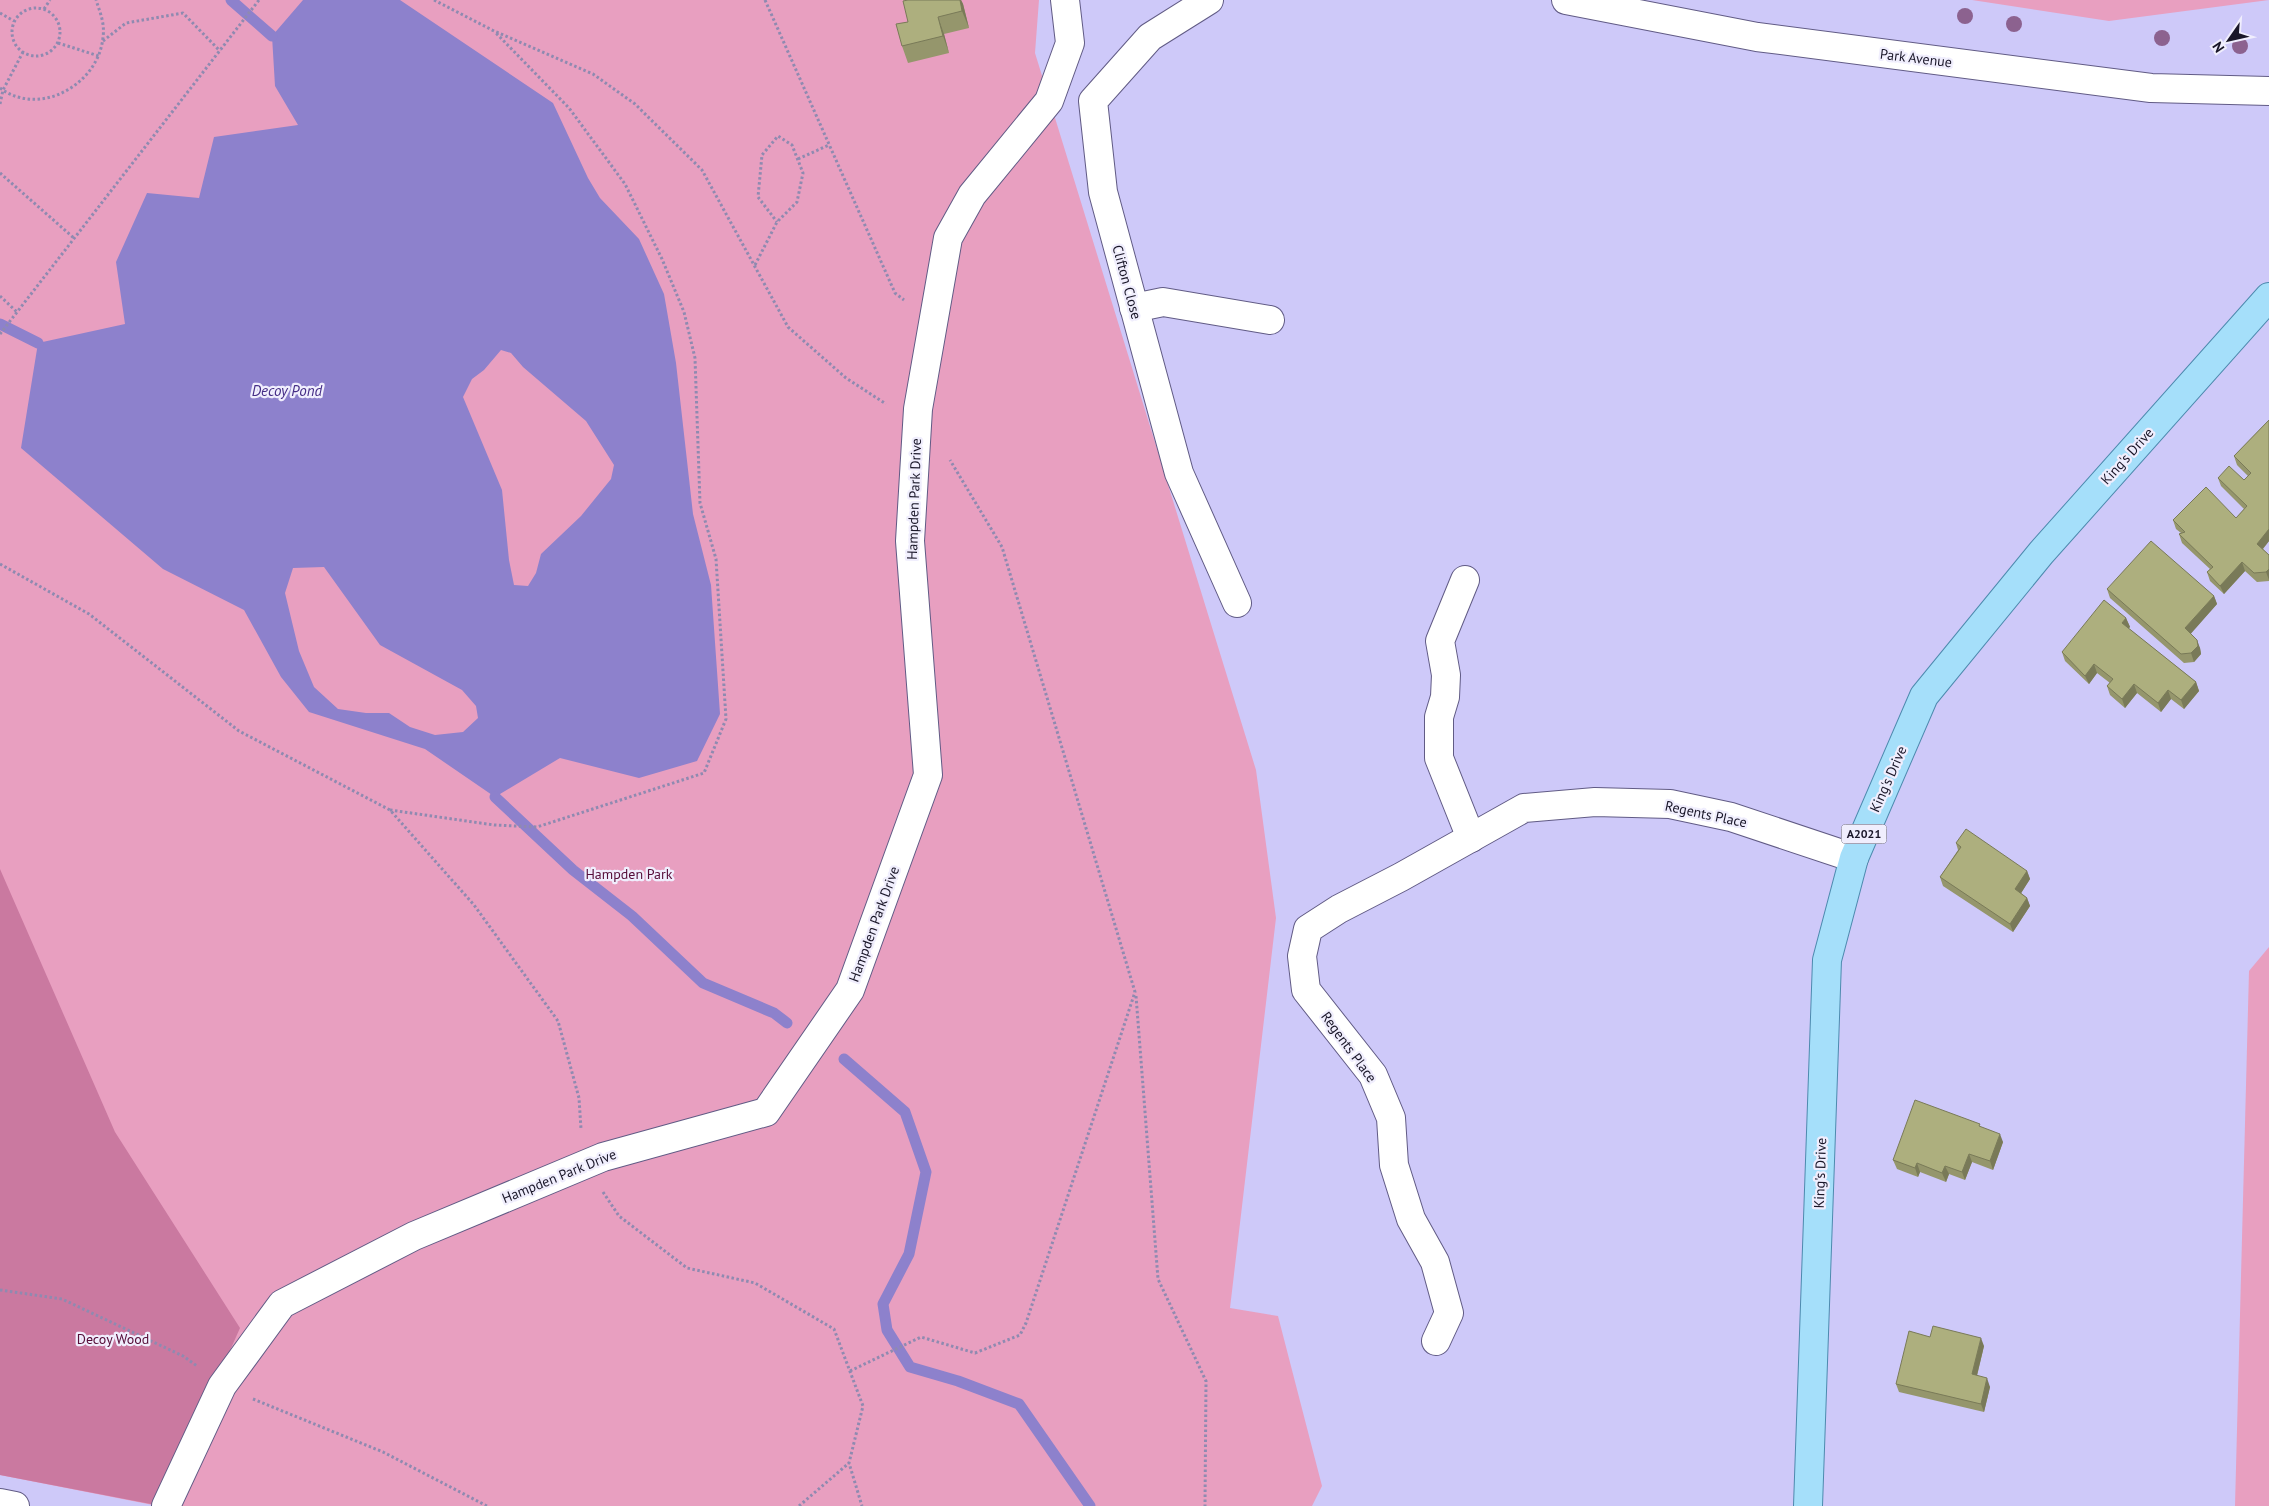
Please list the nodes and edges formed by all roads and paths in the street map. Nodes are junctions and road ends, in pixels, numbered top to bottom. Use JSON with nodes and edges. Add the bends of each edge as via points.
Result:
{"nodes":[{"id":1,"x":50,"y":0,"type":"edge"},
{"id":2,"x":96,"y":0,"type":"edge"},
{"id":3,"x":258,"y":0,"type":"edge"},
{"id":4,"x":434,"y":0,"type":"edge"},
{"id":5,"x":765,"y":0,"type":"edge"},
{"id":6,"x":1065,"y":0,"type":"edge"},
{"id":7,"x":1209,"y":0,"type":"edge"},
{"id":8,"x":1566,"y":0,"type":"edge"},
{"id":9,"x":44,"y":9,"type":"junction"},
{"id":10,"x":0,"y":13,"type":"edge"},
{"id":11,"x":14,"y":21,"type":"junction"},
{"id":12,"x":494,"y":31,"type":"junction"},
{"id":13,"x":102,"y":41,"type":"junction"},
{"id":14,"x":58,"y":43,"type":"junction"},
{"id":15,"x":220,"y":51,"type":"junction"},
{"id":16,"x":23,"y":52,"type":"junction"},
{"id":17,"x":99,"y":56,"type":"junction"},
{"id":18,"x":2,"y":89,"type":"edge"},
{"id":19,"x":2269,"y":91,"type":"edge"},
{"id":20,"x":0,"y":104,"type":"edge"},
{"id":21,"x":829,"y":145,"type":"junction"},
{"id":22,"x":798,"y":159,"type":"junction"},
{"id":23,"x":0,"y":173,"type":"edge"},
{"id":24,"x":777,"y":222,"type":"junction"},
{"id":25,"x":75,"y":238,"type":"junction"},
{"id":26,"x":754,"y":265,"type":"junction"},
{"id":27,"x":896,"y":293,"type":"dead end"},
{"id":28,"x":0,"y":296,"type":"edge"},
{"id":29,"x":2269,"y":297,"type":"edge"},
{"id":30,"x":1134,"y":308,"type":"junction"},
{"id":31,"x":17,"y":314,"type":"junction"},
{"id":32,"x":1270,"y":320,"type":"dead end"},
{"id":33,"x":0,"y":334,"type":"edge"},
{"id":34,"x":918,"y":408,"type":"junction"},
{"id":35,"x":948,"y":457,"type":"dead end"},
{"id":36,"x":0,"y":564,"type":"edge"},
{"id":37,"x":1465,"y":580,"type":"dead end"},
{"id":38,"x":1237,"y":603,"type":"dead end"},
{"id":39,"x":390,"y":810,"type":"junction"},
{"id":40,"x":1471,"y":838,"type":"junction"},
{"id":41,"x":1854,"y":858,"type":"junction"},
{"id":42,"x":1135,"y":992,"type":"junction"},
{"id":43,"x":584,"y":1165,"type":"junction"},
{"id":44,"x":1436,"y":1341,"type":"dead end"},
{"id":45,"x":850,"y":1371,"type":"junction"},
{"id":46,"x":849,"y":1464,"type":"junction"},
{"id":47,"x":0,"y":1503,"type":"edge"},
{"id":48,"x":14,"y":1506,"type":"edge"},
{"id":49,"x":166,"y":1506,"type":"edge"},
{"id":50,"x":800,"y":1506,"type":"edge"},
{"id":51,"x":862,"y":1506,"type":"edge"},
{"id":52,"x":1205,"y":1506,"type":"edge"},
{"id":53,"x":1808,"y":1506,"type":"edge"}],
"edges":[{"from":1,"to":9,"type":"path"},
{"from":2,"to":13,"type":"path","via":[[102,18]]},
{"from":3,"to":15,"type":"path"},
{"from":4,"to":12,"type":"path"},
{"from":5,"to":21,"type":"path"},
{"from":6,"to":34,"type":"street","name":"Hampden Park Drive","via":[[1070,43],[1049,102],[972,195],[948,238]]},
{"from":7,"to":30,"type":"street","name":"Clifton Close","via":[[1150,37],[1093,101],[1103,192]]},
{"from":8,"to":19,"type":"street","name":"Park Avenue","via":[[1757,37],[2151,88]]},
{"from":9,"to":11,"type":"path","via":[[27,10]]},
{"from":9,"to":14,"type":"path","via":[[53,14],[58,23]]},
{"from":10,"to":11,"type":"path"},
{"from":11,"to":16,"type":"path","via":[[12,33],[15,44]]},
{"from":12,"to":26,"type":"path","via":[[592,74],[635,104],[702,170]]},
{"from":12,"to":39,"type":"path","via":[[569,108],[625,184],[684,312],[696,358],[700,504],[716,559],[726,719],[704,773],[537,827],[494,825]]},
{"from":13,"to":15,"type":"path","via":[[126,24],[183,13]]},
{"from":13,"to":17,"type":"path"},
{"from":14,"to":16,"type":"path","via":[[43,55]]},
{"from":14,"to":17,"type":"path"},
{"from":15,"to":25,"type":"path"},
{"from":16,"to":18,"type":"path"},
{"from":17,"to":18,"type":"path","via":[[90,73],[58,95],[40,99],[20,97]]},
{"from":18,"to":20,"type":"path"},
{"from":21,"to":22,"type":"path"},
{"from":21,"to":27,"type":"path"},
{"from":22,"to":24,"type":"path","via":[[803,173],[797,202]]},
{"from":22,"to":24,"type":"path","via":[[792,145],[778,136],[762,155],[758,197]]},
{"from":23,"to":25,"type":"path"},
{"from":24,"to":26,"type":"path"},
{"from":25,"to":31,"type":"path"},
{"from":26,"to":34,"type":"path","via":[[788,328],[846,378],[886,404]]},
{"from":28,"to":31,"type":"path"},
{"from":29,"to":41,"type":"main road","name":"King's Drive","number":"A2021","via":[[2041,553],[1924,696]]},
{"from":30,"to":32,"type":"street","via":[[1164,302]]},
{"from":30,"to":38,"type":"street","name":"Clifton Close","via":[[1179,473]]},
{"from":31,"to":33,"type":"path"},
{"from":34,"to":43,"type":"street","name":"Hampden Park Drive","via":[[910,540],[928,776],[850,990],[766,1112]]},
{"from":35,"to":42,"type":"path","via":[[1002,547]]},
{"from":36,"to":39,"type":"path","via":[[89,614],[239,731]]},
{"from":37,"to":40,"type":"street","via":[[1440,641],[1446,675],[1445,697],[1438,716],[1439,758]]},
{"from":39,"to":43,"type":"path","via":[[474,905],[558,1021],[579,1098]]},
{"from":40,"to":41,"type":"street","name":"Regents Place","via":[[1524,808],[1595,802],[1670,804],[1731,817]]},
{"from":40,"to":44,"type":"street","name":"Regents Place","via":[[1308,929],[1302,956],[1306,990],[1372,1075],[1390,1118],[1394,1165],[1411,1219],[1435,1262],[1449,1313]]},
{"from":41,"to":53,"type":"main road","name":"King's Drive","number":"A2021","via":[[1827,960]]},
{"from":42,"to":45,"type":"path","via":[[1020,1335],[975,1353],[921,1337]]},
{"from":42,"to":52,"type":"path","via":[[1158,1278],[1206,1381]]},
{"from":43,"to":45,"type":"path","via":[[618,1216],[687,1268],[755,1283],[834,1329]]},
{"from":43,"to":49,"type":"street","name":"Hampden Park Drive","via":[[414,1236],[282,1304],[222,1386]]},
{"from":45,"to":46,"type":"path","via":[[863,1406]]},
{"from":46,"to":50,"type":"path"},
{"from":46,"to":51,"type":"path"},
{"from":47,"to":48,"type":"street"}]}
